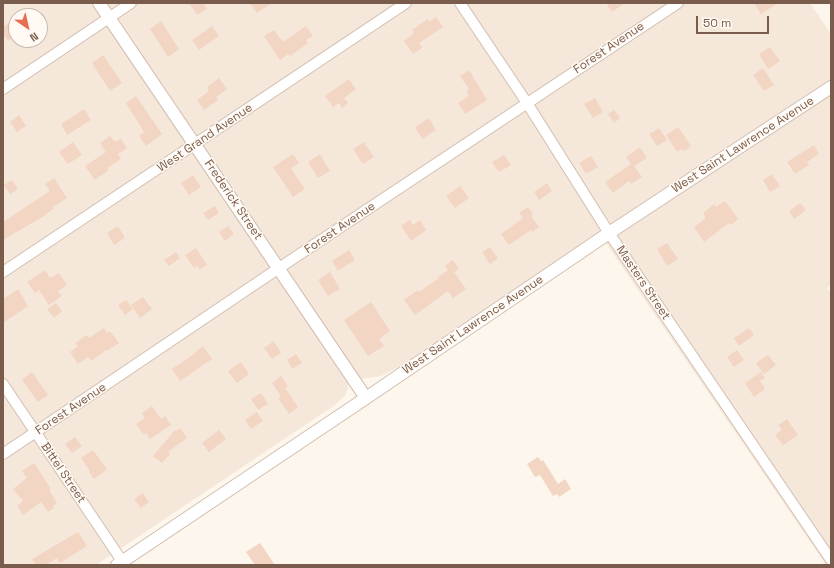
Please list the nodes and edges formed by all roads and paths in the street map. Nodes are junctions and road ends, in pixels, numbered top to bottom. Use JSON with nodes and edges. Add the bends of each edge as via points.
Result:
{"nodes":[{"id":1,"x":99,"y":3,"type":"edge"},
{"id":2,"x":131,"y":3,"type":"edge"},
{"id":3,"x":406,"y":3,"type":"edge"},
{"id":4,"x":460,"y":3,"type":"edge"},
{"id":5,"x":678,"y":3,"type":"edge"},
{"id":6,"x":109,"y":18,"type":"junction"},
{"id":7,"x":831,"y":86,"type":"edge"},
{"id":8,"x":3,"y":89,"type":"edge"},
{"id":9,"x":527,"y":103,"type":"junction"},
{"id":10,"x":195,"y":144,"type":"junction"},
{"id":11,"x":609,"y":233,"type":"junction"},
{"id":12,"x":279,"y":268,"type":"junction"},
{"id":13,"x":3,"y":272,"type":"edge"},
{"id":14,"x":3,"y":384,"type":"edge"},
{"id":15,"x":366,"y":398,"type":"junction"},
{"id":16,"x":36,"y":432,"type":"junction"},
{"id":17,"x":3,"y":454,"type":"edge"},
{"id":18,"x":831,"y":560,"type":"edge"},
{"id":19,"x":119,"y":563,"type":"edge"}],
"edges":[{"from":1,"to":6,"type":"street","name":"Frederick Street"},
{"from":2,"to":6,"type":"street"},
{"from":3,"to":10,"type":"street","name":"West Grand Avenue"},
{"from":4,"to":9,"type":"street","name":"Masters Street"},
{"from":5,"to":9,"type":"street","name":"Forest Avenue"},
{"from":6,"to":8,"type":"street"},
{"from":6,"to":10,"type":"street","name":"Frederick Street"},
{"from":7,"to":11,"type":"street","name":"West Saint Lawrence Avenue"},
{"from":9,"to":11,"type":"street","name":"Masters Street"},
{"from":9,"to":12,"type":"street","name":"Forest Avenue"},
{"from":10,"to":12,"type":"street","name":"Frederick Street"},
{"from":10,"to":13,"type":"street","name":"West Grand Avenue"},
{"from":11,"to":15,"type":"street","name":"West Saint Lawrence Avenue"},
{"from":11,"to":18,"type":"street","name":"Masters Street"},
{"from":12,"to":15,"type":"street","name":"Frederick Street"},
{"from":12,"to":16,"type":"street","name":"Forest Avenue"},
{"from":14,"to":16,"type":"street","name":"Bittel Street"},
{"from":15,"to":19,"type":"street","name":"West Saint Lawrence Avenue"},
{"from":16,"to":17,"type":"street","name":"Forest Avenue"},
{"from":16,"to":19,"type":"street","name":"Bittel Street"}]}
